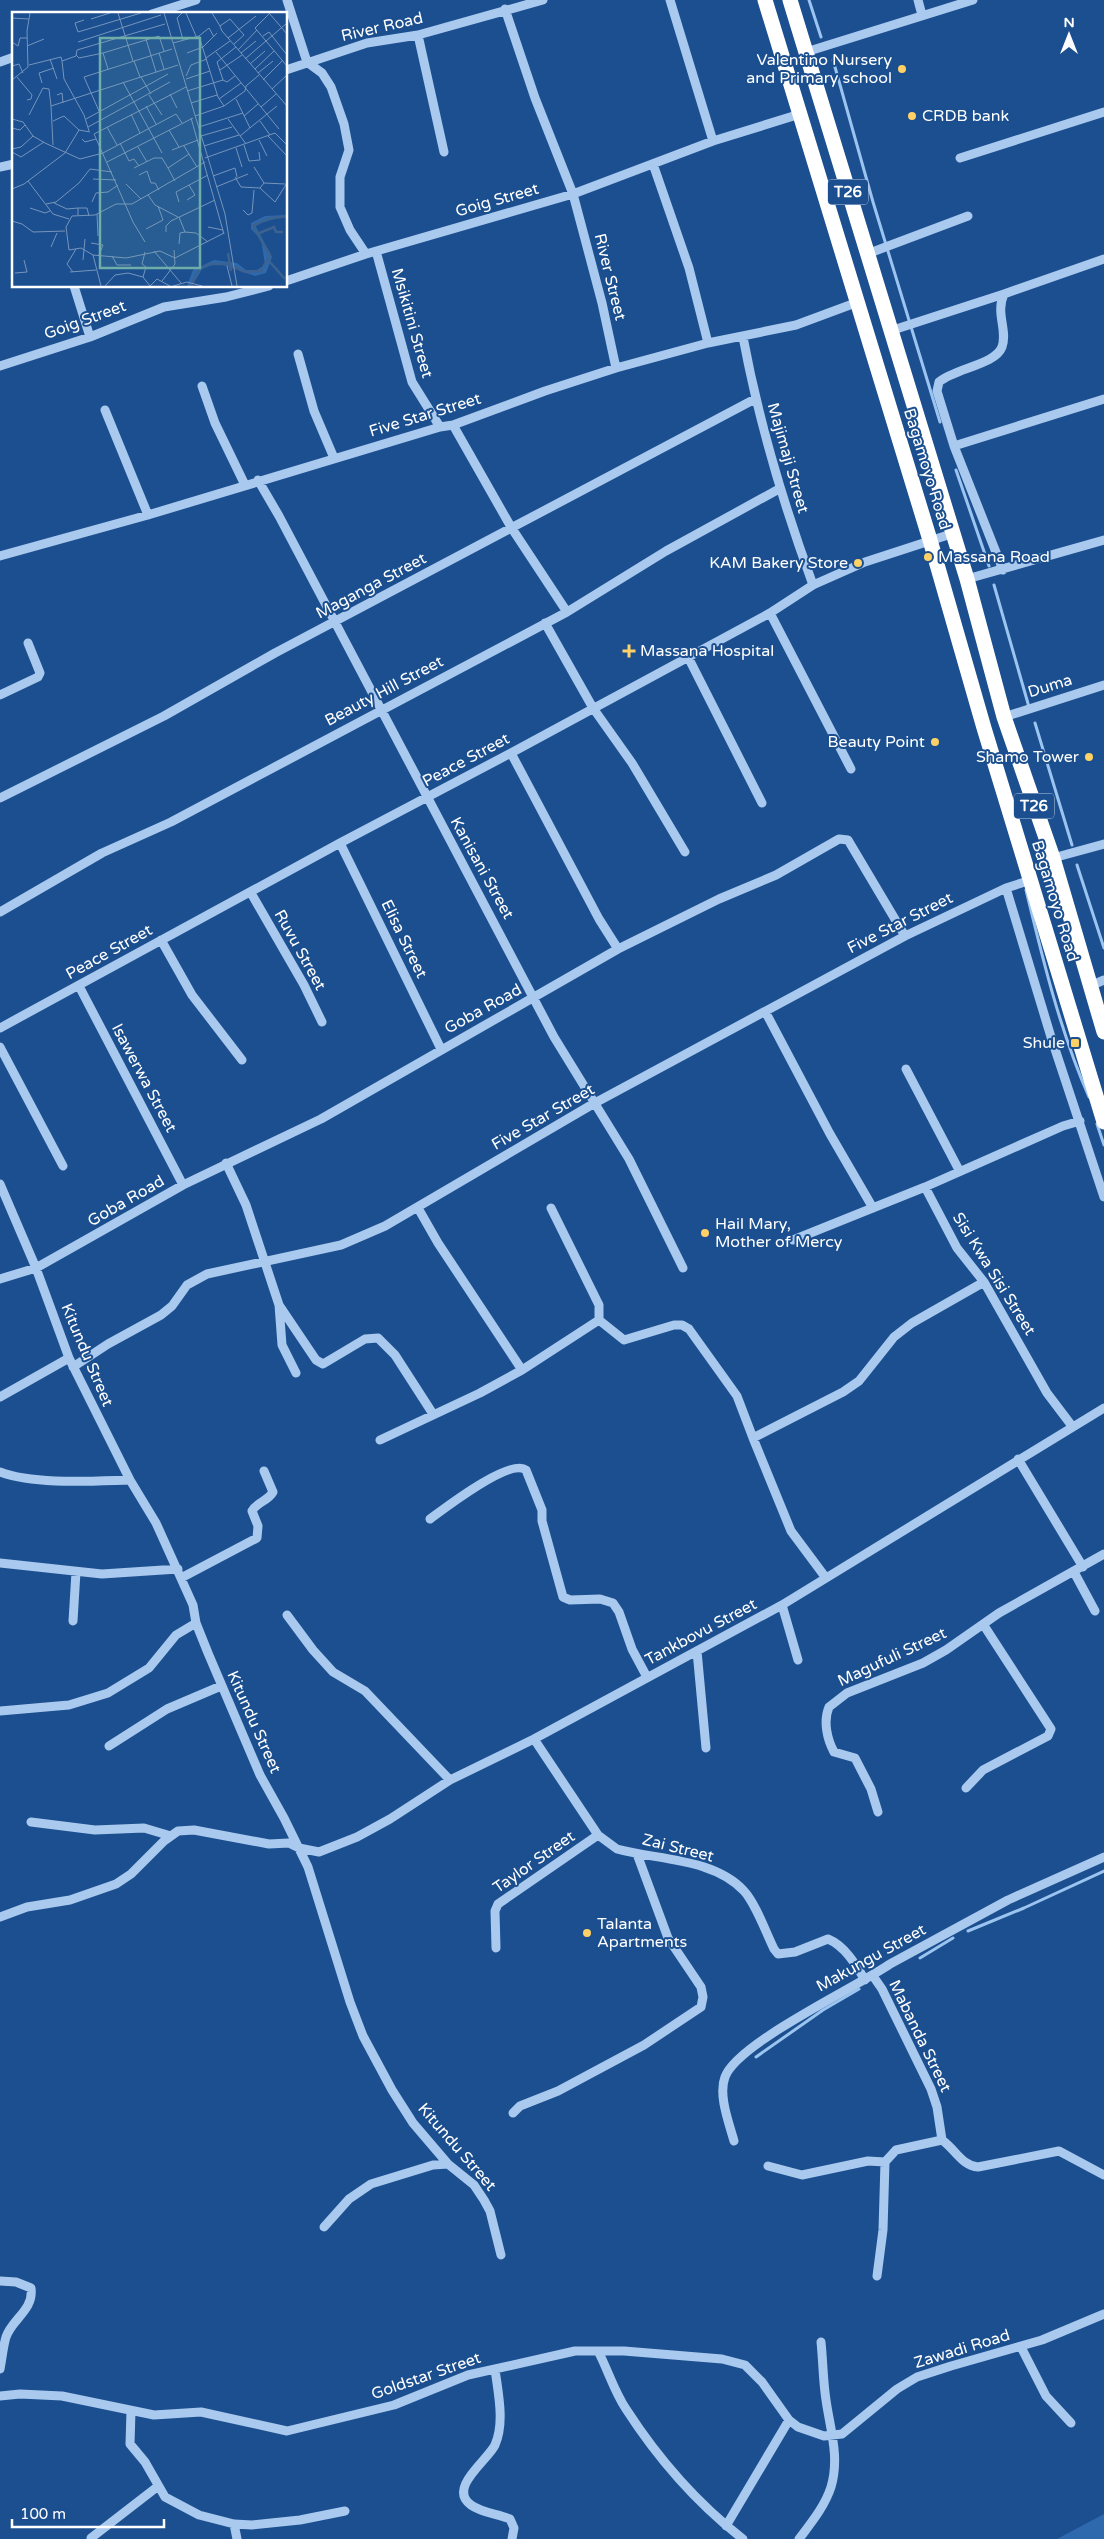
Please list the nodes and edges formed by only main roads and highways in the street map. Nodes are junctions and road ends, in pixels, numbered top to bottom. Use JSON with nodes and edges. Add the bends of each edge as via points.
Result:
{"nodes":[{"id":1,"x":765,"y":0,"type":"edge"},
{"id":2,"x":790,"y":0,"type":"edge"},
{"id":3,"x":1104,"y":1032,"type":"edge"},
{"id":4,"x":1104,"y":1122,"type":"edge"}],
"edges":[{"from":1,"to":4,"type":"highway","name":"Bagamoyo Road","number":"T26"},
{"from":2,"to":3,"type":"highway","name":"Bagamoyo Road","number":"T26","via":[[967,579],[1004,716],[1052,858]]}]}
